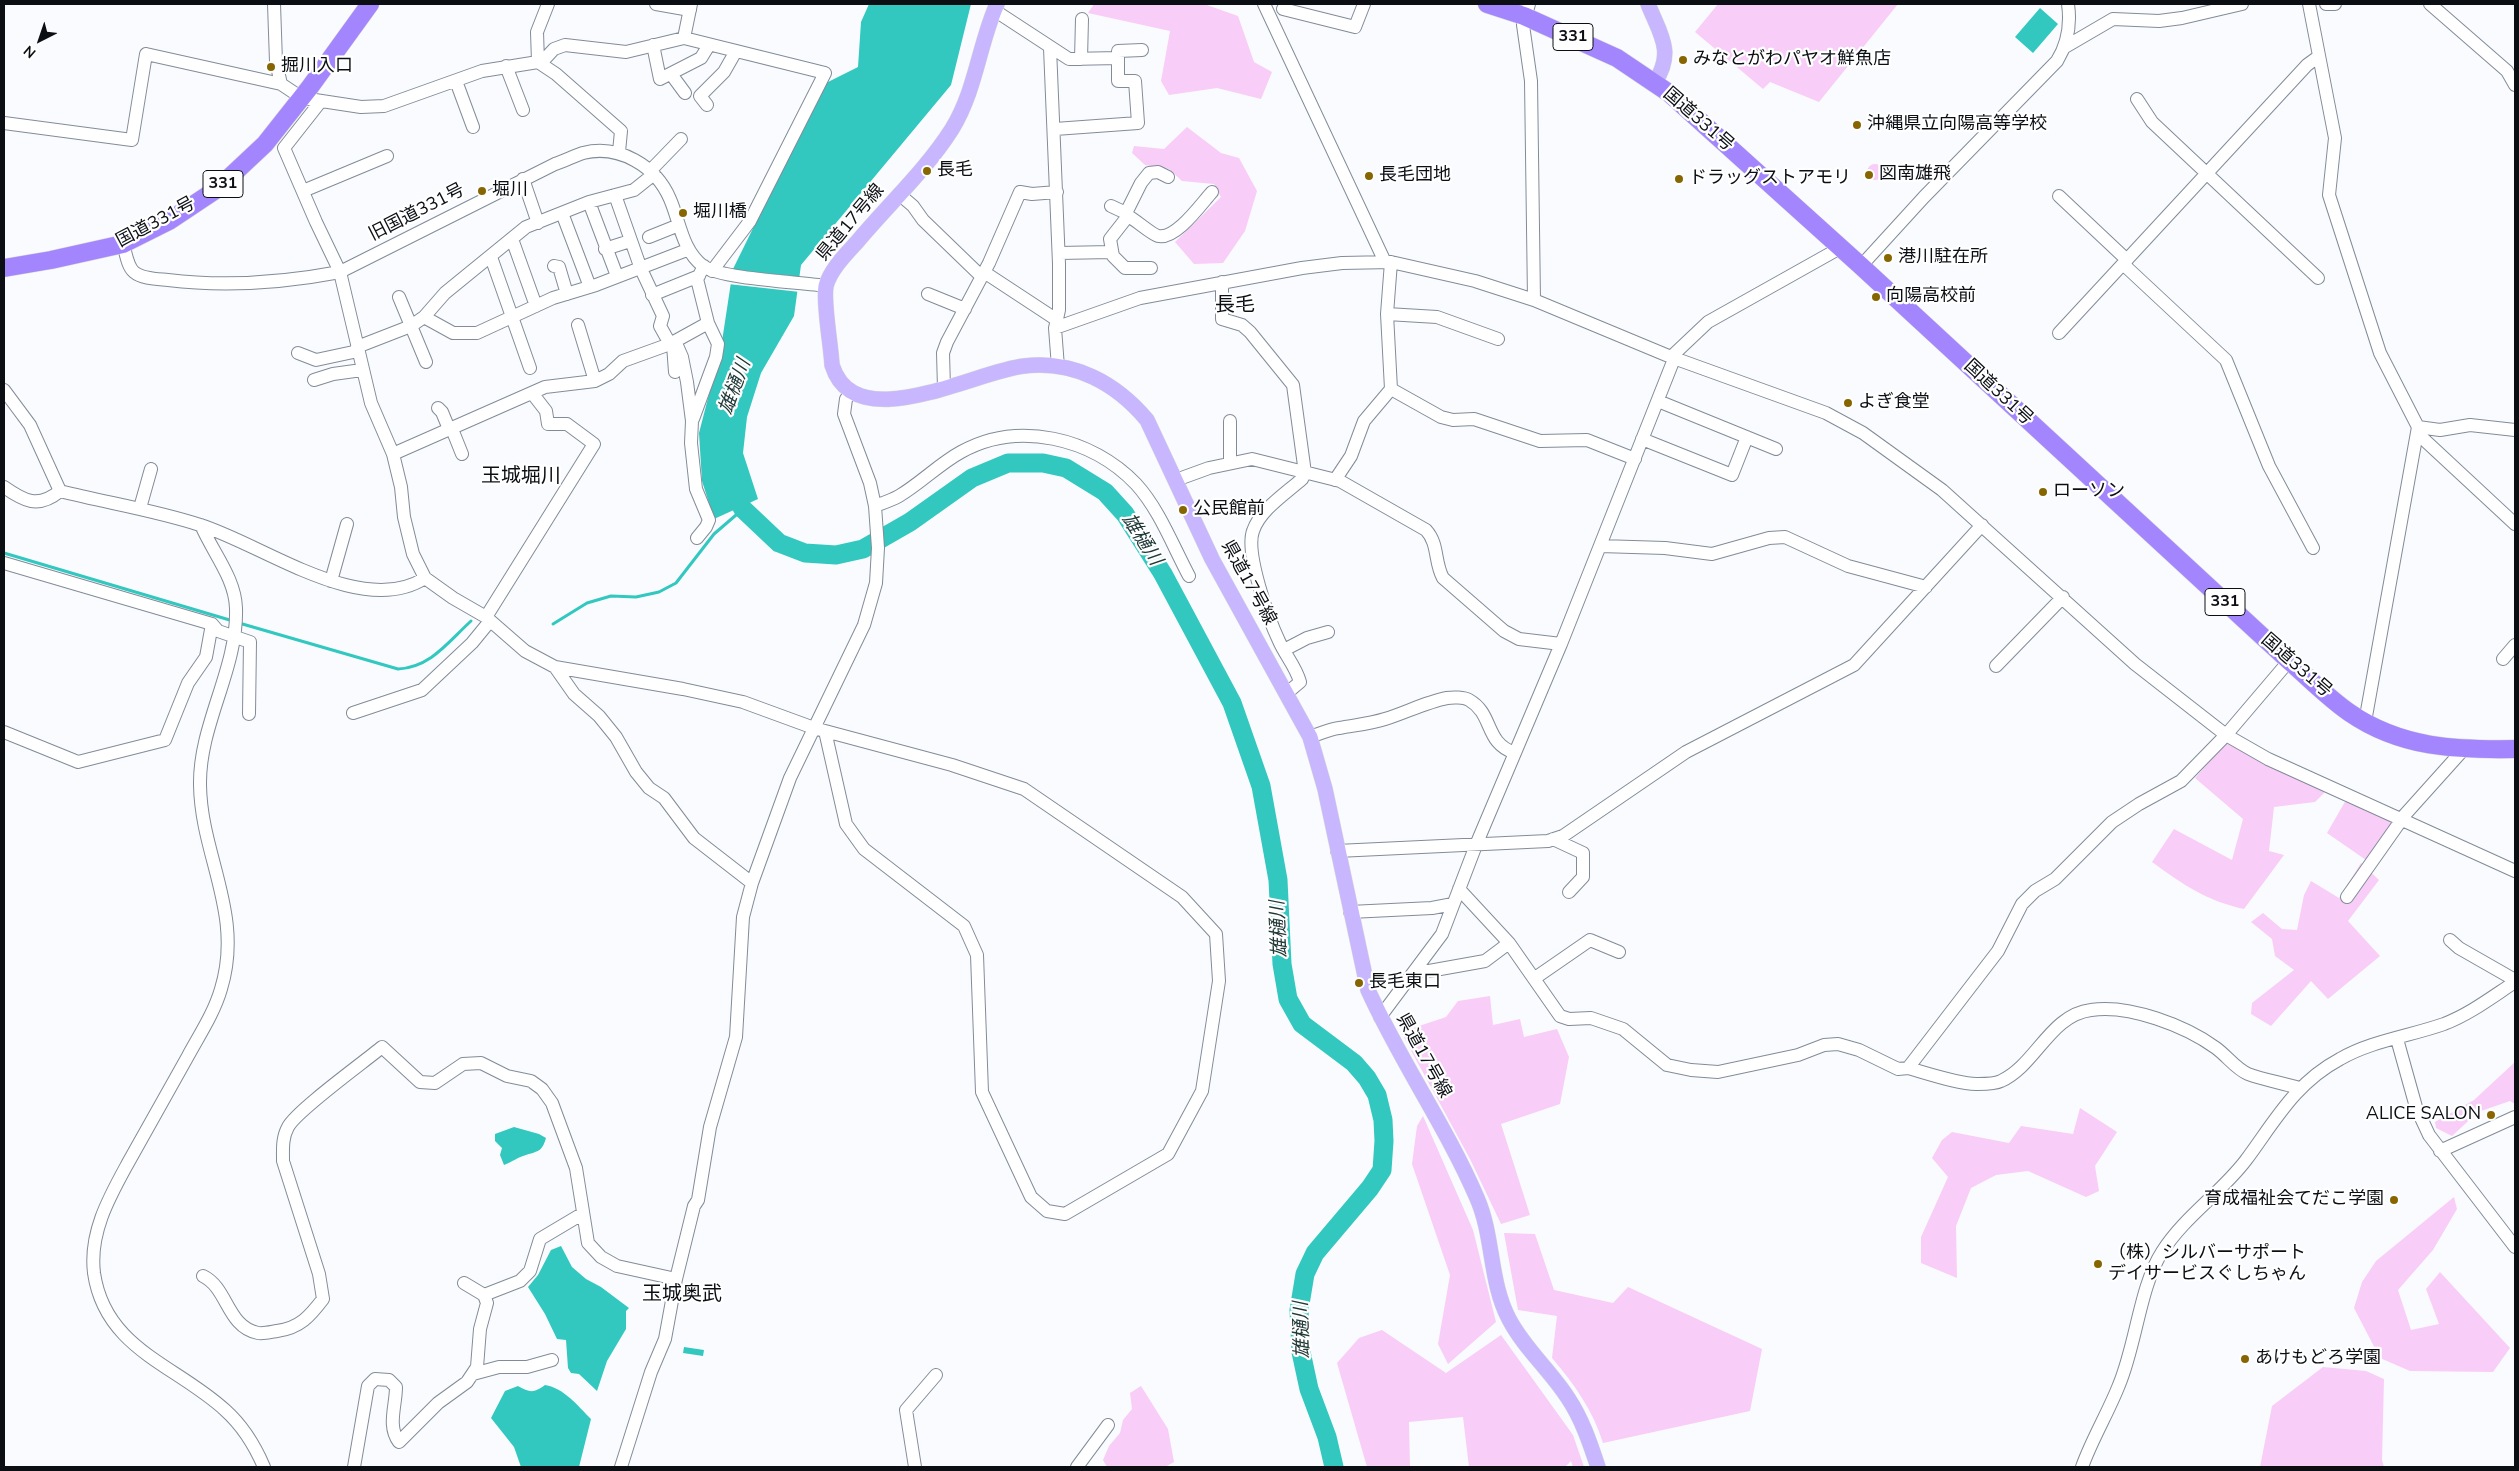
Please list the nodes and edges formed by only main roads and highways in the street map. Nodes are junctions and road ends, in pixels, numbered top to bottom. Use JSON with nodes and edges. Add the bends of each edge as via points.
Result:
{"nodes":[{"id":1,"x":370,"y":4,"type":"edge"},
{"id":2,"x":1487,"y":4,"type":"edge"},
{"id":3,"x":1648,"y":4,"type":"edge"},
{"id":4,"x":996,"y":7,"type":"edge"},
{"id":5,"x":1527,"y":10,"type":"edge"},
{"id":6,"x":1655,"y":82,"type":"junction"},
{"id":7,"x":4,"y":268,"type":"edge"},
{"id":8,"x":2515,"y":749,"type":"edge"},
{"id":9,"x":1598,"y":1467,"type":"edge"}],
"edges":[{"from":1,"to":7,"type":"highway","name":"国道331号","number":"331","via":[[302,98],[265,144],[230,179],[169,221],[123,244]]},
{"from":2,"to":5,"type":"highway","name":"国道331号","number":"331"},
{"from":3,"to":6,"type":"main road","via":[[1667,54],[1664,68]]},
{"from":4,"to":9,"type":"main road","name":"県道17号線","via":[[958,119],[933,156],[842,259],[826,286],[832,366],[840,383],[851,392],[873,400],[919,395],[1024,366],[1058,367],[1105,382],[1131,401],[1147,420],[1212,559],[1310,737],[1325,789],[1362,971],[1380,1017],[1464,1168],[1478,1201],[1501,1303],[1518,1334],[1579,1416]]},
{"from":5,"to":6,"type":"highway","name":"国道331号","number":"331"},
{"from":6,"to":8,"type":"highway","name":"国道331号","number":"331","via":[[1861,266],[2289,661],[2349,712],[2409,740],[2441,748]]}]}
